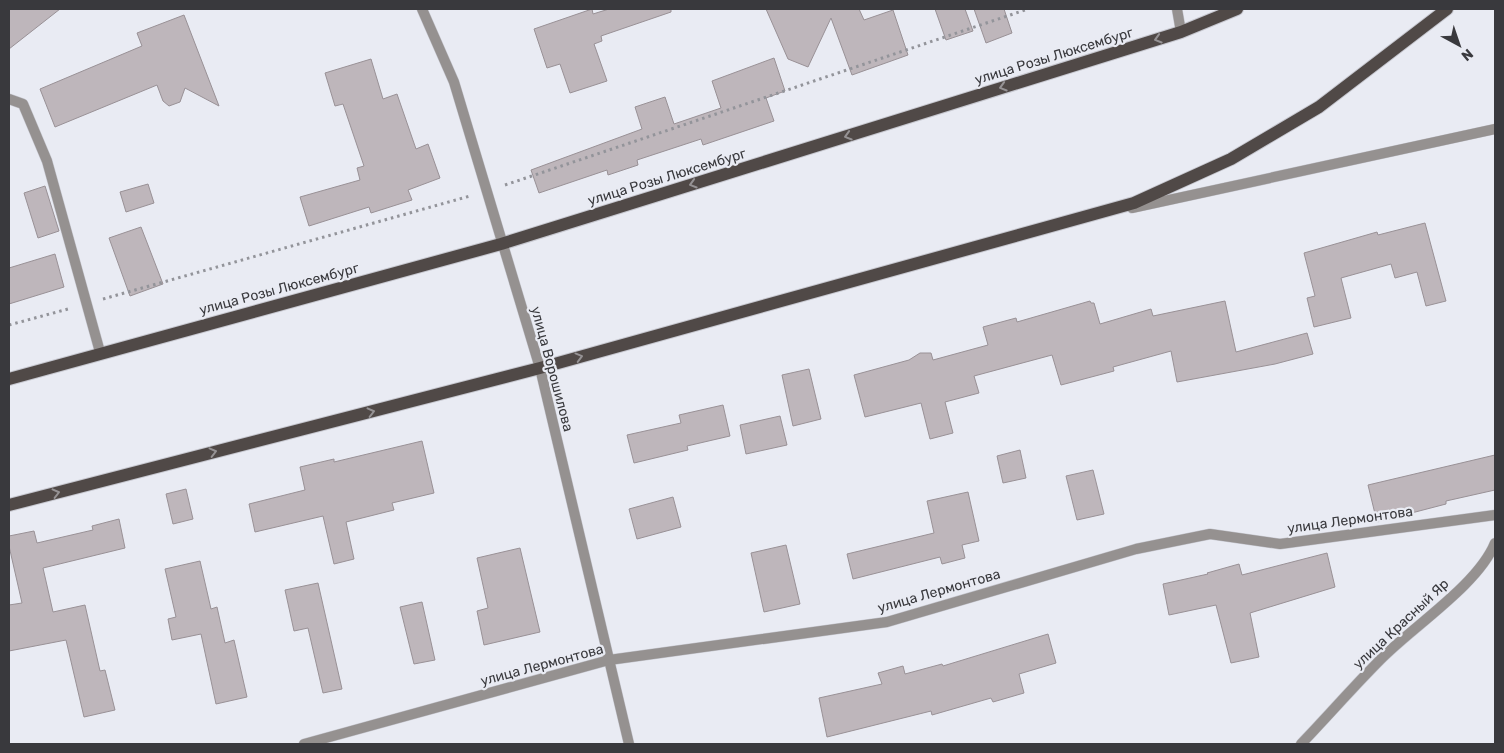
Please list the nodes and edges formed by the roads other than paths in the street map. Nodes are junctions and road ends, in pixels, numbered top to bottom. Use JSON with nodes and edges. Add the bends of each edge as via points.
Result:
{"nodes":[{"id":1,"x":422,"y":9,"type":"edge"},
{"id":2,"x":1177,"y":9,"type":"edge"},
{"id":3,"x":1236,"y":9,"type":"edge"},
{"id":4,"x":1447,"y":9,"type":"edge"},
{"id":5,"x":1181,"y":32,"type":"junction"},
{"id":6,"x":9,"y":99,"type":"edge"},
{"id":7,"x":1495,"y":129,"type":"edge"},
{"id":8,"x":1064,"y":223,"type":"junction"},
{"id":9,"x":501,"y":244,"type":"junction"},
{"id":10,"x":100,"y":352,"type":"junction"},
{"id":11,"x":540,"y":368,"type":"junction"},
{"id":12,"x":9,"y":379,"type":"edge"},
{"id":13,"x":9,"y":505,"type":"edge"},
{"id":14,"x":1495,"y":515,"type":"edge"},
{"id":15,"x":1495,"y":543,"type":"edge"},
{"id":16,"x":608,"y":660,"type":"junction"},
{"id":17,"x":304,"y":744,"type":"edge"},
{"id":18,"x":629,"y":744,"type":"edge"},
{"id":19,"x":1300,"y":744,"type":"edge"}],
"edges":[{"from":1,"to":9,"type":"street","name":"улица Ворошилова","via":[[454,82]]},
{"from":2,"to":5,"type":"street"},
{"from":3,"to":5,"type":"main road","name":"улица Розы Люксембург"},
{"from":4,"to":8,"type":"main road","via":[[1319,107],[1231,159],[1134,203]]},
{"from":5,"to":9,"type":"main road","name":"улица Розы Люксембург","one_way":true},
{"from":6,"to":10,"type":"street","via":[[23,104],[47,161]]},
{"from":7,"to":8,"type":"street"},
{"from":11,"to":8,"type":"main road","one_way":true},
{"from":9,"to":10,"type":"main road","name":"улица Розы Люксембург"},
{"from":9,"to":11,"type":"street","name":"улица Ворошилова"},
{"from":10,"to":12,"type":"main road","name":"улица Розы Люксембург"},
{"from":13,"to":11,"type":"main road","one_way":true},
{"from":11,"to":16,"type":"street","name":"улица Ворошилова"},
{"from":14,"to":16,"type":"street","name":"улица Лермонтова","via":[[1280,544],[1210,534],[1136,549],[888,622]]},
{"from":15,"to":19,"type":"street","name":"улица Красный Яр","via":[[1490,557],[1445,604],[1380,660]]},
{"from":16,"to":17,"type":"street","name":"улица Лермонтова"},
{"from":16,"to":18,"type":"street","name":"улица Ворошилова"}]}
